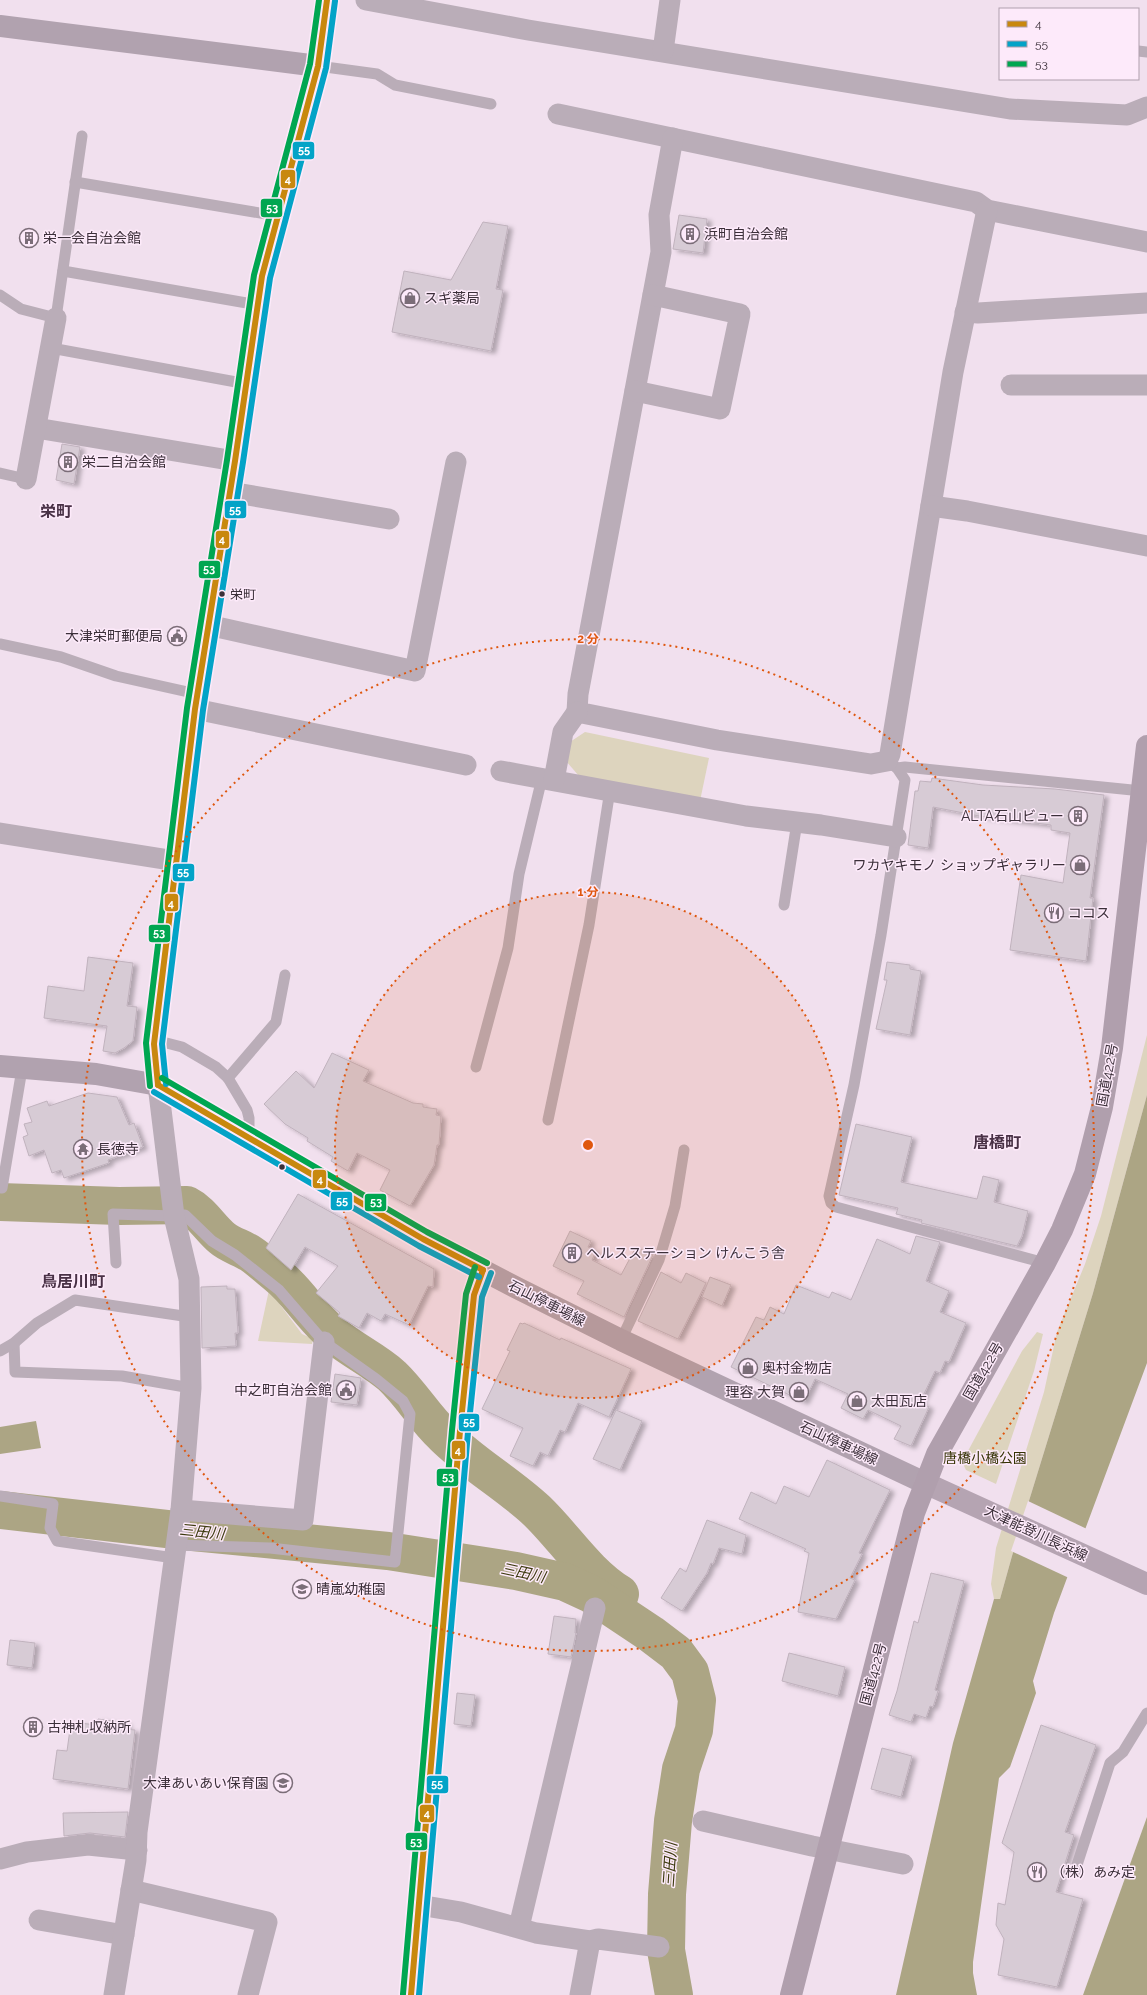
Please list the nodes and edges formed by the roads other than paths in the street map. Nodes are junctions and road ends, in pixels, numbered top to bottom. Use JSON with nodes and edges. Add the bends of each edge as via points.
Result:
{"nodes":[{"id":1,"x":327,"y":0,"type":"edge"},
{"id":2,"x":366,"y":0,"type":"edge"},
{"id":3,"x":670,"y":0,"type":"edge"},
{"id":4,"x":0,"y":26,"type":"edge"},
{"id":5,"x":663,"y":51,"type":"junction"},
{"id":6,"x":318,"y":66,"type":"junction"},
{"id":7,"x":491,"y":104,"type":"dead end"},
{"id":8,"x":1147,"y":107,"type":"edge"},
{"id":9,"x":558,"y":114,"type":"dead end"},
{"id":10,"x":82,"y":136,"type":"dead end"},
{"id":11,"x":673,"y":138,"type":"junction"},
{"id":12,"x":76,"y":182,"type":"junction"},
{"id":13,"x":987,"y":210,"type":"junction"},
{"id":14,"x":278,"y":216,"type":"junction"},
{"id":15,"x":1147,"y":242,"type":"edge"},
{"id":16,"x":63,"y":271,"type":"junction"},
{"id":17,"x":0,"y":295,"type":"edge"},
{"id":18,"x":653,"y":295,"type":"junction"},
{"id":19,"x":1147,"y":303,"type":"edge"},
{"id":20,"x":258,"y":305,"type":"junction"},
{"id":21,"x":966,"y":312,"type":"junction"},
{"id":22,"x":56,"y":318,"type":"junction"},
{"id":23,"x":51,"y":348,"type":"junction"},
{"id":24,"x":247,"y":384,"type":"junction"},
{"id":25,"x":1011,"y":385,"type":"dead end"},
{"id":26,"x":1147,"y":385,"type":"edge"},
{"id":27,"x":635,"y":391,"type":"junction"},
{"id":28,"x":36,"y":428,"type":"junction"},
{"id":29,"x":235,"y":461,"type":"junction"},
{"id":30,"x":456,"y":462,"type":"dead end"},
{"id":31,"x":0,"y":473,"type":"edge"},
{"id":32,"x":26,"y":479,"type":"joint"},
{"id":33,"x":230,"y":492,"type":"junction"},
{"id":34,"x":931,"y":506,"type":"junction"},
{"id":35,"x":390,"y":519,"type":"dead end"},
{"id":36,"x":1147,"y":546,"type":"edge"},
{"id":37,"x":208,"y":625,"type":"junction"},
{"id":38,"x":0,"y":644,"type":"edge"},
{"id":39,"x":196,"y":702,"type":"junction"},
{"id":40,"x":577,"y":712,"type":"junction"},
{"id":41,"x":1147,"y":746,"type":"edge"},
{"id":42,"x":892,"y":764,"type":"junction"},
{"id":43,"x":466,"y":765,"type":"dead end"},
{"id":44,"x":501,"y":771,"type":"dead end"},
{"id":45,"x":548,"y":779,"type":"junction"},
{"id":46,"x":610,"y":790,"type":"junction"},
{"id":47,"x":1142,"y":791,"type":"junction"},
{"id":48,"x":797,"y":822,"type":"junction"},
{"id":49,"x":0,"y":833,"type":"edge"},
{"id":50,"x":896,"y":837,"type":"junction"},
{"id":51,"x":1141,"y":850,"type":"edge"},
{"id":52,"x":176,"y":861,"type":"junction"},
{"id":53,"x":784,"y":905,"type":"dead end"},
{"id":54,"x":285,"y":975,"type":"dead end"},
{"id":55,"x":155,"y":1040,"type":"junction"},
{"id":56,"x":0,"y":1066,"type":"edge"},
{"id":57,"x":476,"y":1067,"type":"dead end"},
{"id":58,"x":22,"y":1068,"type":"junction"},
{"id":59,"x":228,"y":1078,"type":"junction"},
{"id":60,"x":158,"y":1085,"type":"junction"},
{"id":61,"x":548,"y":1120,"type":"dead end"},
{"id":62,"x":249,"y":1138,"type":"junction"},
{"id":63,"x":684,"y":1150,"type":"dead end"},
{"id":64,"x":2,"y":1188,"type":"dead end"},
{"id":65,"x":172,"y":1208,"type":"junction"},
{"id":66,"x":116,"y":1263,"type":"dead end"},
{"id":67,"x":1045,"y":1263,"type":"junction"},
{"id":68,"x":483,"y":1270,"type":"junction"},
{"id":69,"x":190,"y":1316,"type":"junction"},
{"id":70,"x":621,"y":1340,"type":"junction"},
{"id":71,"x":324,"y":1342,"type":"junction"},
{"id":72,"x":14,"y":1343,"type":"junction"},
{"id":73,"x":0,"y":1351,"type":"edge"},
{"id":74,"x":191,"y":1388,"type":"junction"},
{"id":75,"x":925,"y":1483,"type":"junction"},
{"id":76,"x":0,"y":1496,"type":"edge"},
{"id":77,"x":180,"y":1515,"type":"junction"},
{"id":78,"x":176,"y":1549,"type":"junction"},
{"id":79,"x":1147,"y":1584,"type":"edge"},
{"id":80,"x":595,"y":1608,"type":"dead end"},
{"id":81,"x":1147,"y":1713,"type":"edge"},
{"id":82,"x":703,"y":1821,"type":"dead end"},
{"id":83,"x":828,"y":1849,"type":"junction"},
{"id":84,"x":136,"y":1850,"type":"junction"},
{"id":85,"x":0,"y":1859,"type":"edge"},
{"id":86,"x":903,"y":1864,"type":"dead end"},
{"id":87,"x":1076,"y":1871,"type":"dead end"},
{"id":88,"x":131,"y":1890,"type":"junction"},
{"id":89,"x":419,"y":1905,"type":"junction"},
{"id":90,"x":39,"y":1920,"type":"dead end"},
{"id":91,"x":519,"y":1927,"type":"junction"},
{"id":92,"x":124,"y":1935,"type":"junction"},
{"id":93,"x":590,"y":1941,"type":"junction"},
{"id":94,"x":659,"y":1947,"type":"dead end"},
{"id":95,"x":114,"y":1995,"type":"edge"},
{"id":96,"x":248,"y":1995,"type":"edge"},
{"id":97,"x":411,"y":1995,"type":"edge"},
{"id":98,"x":580,"y":1995,"type":"edge"},
{"id":99,"x":791,"y":1995,"type":"edge"}],
"edges":[{"from":1,"to":6,"type":"main road"},
{"from":2,"to":5,"type":"street","via":[[528,30]]},
{"from":3,"to":5,"type":"street"},
{"from":4,"to":6,"type":"main road"},
{"from":5,"to":8,"type":"street","via":[[1010,109],[1127,115]]},
{"from":6,"to":7,"type":"lane","via":[[377,74],[395,85]]},
{"from":6,"to":14,"type":"main road"},
{"from":9,"to":11,"type":"street"},
{"from":10,"to":12,"type":"lane"},
{"from":11,"to":13,"type":"street","via":[[976,202]]},
{"from":11,"to":18,"type":"street","via":[[659,215],[661,252]]},
{"from":12,"to":14,"type":"lane"},
{"from":12,"to":16,"type":"lane"},
{"from":13,"to":15,"type":"street"},
{"from":13,"to":21,"type":"street"},
{"from":14,"to":20,"type":"main road","via":[[262,276]]},
{"from":16,"to":20,"type":"lane"},
{"from":16,"to":22,"type":"lane"},
{"from":17,"to":22,"type":"lane","via":[[21,309]]},
{"from":18,"to":27,"type":"street"},
{"from":18,"to":27,"type":"street","via":[[740,314],[720,409]]},
{"from":19,"to":21,"type":"street"},
{"from":20,"to":24,"type":"main road"},
{"from":21,"to":34,"type":"street","via":[[952,377]]},
{"from":22,"to":23,"type":"street"},
{"from":23,"to":24,"type":"lane"},
{"from":23,"to":28,"type":"street"},
{"from":24,"to":29,"type":"main road"},
{"from":25,"to":26,"type":"street"},
{"from":27,"to":40,"type":"street"},
{"from":28,"to":29,"type":"street"},
{"from":28,"to":32,"type":"street"},
{"from":29,"to":33,"type":"main road"},
{"from":30,"to":37,"type":"street","via":[[415,671]]},
{"from":31,"to":32,"type":"lane"},
{"from":33,"to":35,"type":"street"},
{"from":33,"to":37,"type":"main road"},
{"from":34,"to":36,"type":"street"},
{"from":34,"to":42,"type":"street","via":[[890,754]]},
{"from":37,"to":39,"type":"main road"},
{"from":38,"to":39,"type":"lane","via":[[61,657]]},
{"from":39,"to":43,"type":"street"},
{"from":39,"to":52,"type":"main road"},
{"from":40,"to":42,"type":"street","via":[[717,740],[871,764]]},
{"from":40,"to":45,"type":"street","via":[[563,732]]},
{"from":41,"to":47,"type":"highway","name":"国道422号"},
{"from":42,"to":47,"type":"lane"},
{"from":42,"to":50,"type":"lane","via":[[905,780]]},
{"from":44,"to":45,"type":"street"},
{"from":45,"to":46,"type":"street"},
{"from":45,"to":57,"type":"lane","via":[[519,874],[508,948]]},
{"from":46,"to":48,"type":"street","via":[[746,816]]},
{"from":46,"to":61,"type":"lane","via":[[589,925]]},
{"from":47,"to":51,"type":"highway","name":"国道422号"},
{"from":48,"to":50,"type":"street"},
{"from":48,"to":53,"type":"lane"},
{"from":49,"to":52,"type":"street"},
{"from":50,"to":67,"type":"lane","via":[[854,1085],[829,1196],[831,1203],[836,1207]]},
{"from":51,"to":67,"type":"highway","name":"国道422号","via":[[1102,1106],[1084,1174],[1062,1230]]},
{"from":52,"to":55,"type":"main road"},
{"from":54,"to":59,"type":"lane","via":[[276,1022]]},
{"from":55,"to":59,"type":"lane","via":[[182,1047],[216,1067]]},
{"from":55,"to":60,"type":"main road","via":[[154,1058]]},
{"from":56,"to":58,"type":"main road"},
{"from":58,"to":60,"type":"main road","via":[[96,1074]]},
{"from":58,"to":64,"type":"lane"},
{"from":59,"to":62,"type":"lane","via":[[247,1110]]},
{"from":60,"to":62,"type":"main road","name":"石山停車場線"},
{"from":60,"to":65,"type":"street"},
{"from":62,"to":68,"type":"main road","name":"石山停車場線","via":[[422,1239]]},
{"from":63,"to":70,"type":"lane","via":[[675,1206],[659,1260]]},
{"from":65,"to":66,"type":"lane","via":[[113,1214]]},
{"from":65,"to":69,"type":"street","via":[[189,1279]]},
{"from":65,"to":71,"type":"lane","via":[[185,1215],[212,1241],[279,1290]]},
{"from":67,"to":75,"type":"highway","name":"国道422号","via":[[950,1430]]},
{"from":68,"to":70,"type":"main road","name":"石山停車場線"},
{"from":68,"to":89,"type":"main road","via":[[474,1295],[460,1431]]},
{"from":69,"to":72,"type":"lane","via":[[75,1300],[37,1323]]},
{"from":69,"to":74,"type":"street"},
{"from":70,"to":75,"type":"main road","name":"石山停車場線"},
{"from":71,"to":77,"type":"street","via":[[303,1520]]},
{"from":71,"to":78,"type":"lane","via":[[403,1401],[410,1414],[395,1562],[270,1548]]},
{"from":72,"to":73,"type":"lane"},
{"from":72,"to":74,"type":"lane","via":[[15,1372],[122,1376]]},
{"from":74,"to":77,"type":"street"},
{"from":75,"to":79,"type":"main road","name":"大津能登川長浜線"},
{"from":75,"to":83,"type":"highway","name":"国道422号","via":[[914,1513]]},
{"from":76,"to":78,"type":"lane","via":[[53,1504],[50,1528],[57,1541]]},
{"from":77,"to":78,"type":"street"},
{"from":78,"to":84,"type":"street"},
{"from":80,"to":91,"type":"street"},
{"from":81,"to":87,"type":"lane","via":[[1123,1752],[1110,1763]]},
{"from":82,"to":83,"type":"street"},
{"from":83,"to":86,"type":"street"},
{"from":83,"to":99,"type":"highway","name":"国道422号"},
{"from":84,"to":85,"type":"street","via":[[88,1845],[26,1852]]},
{"from":84,"to":88,"type":"street"},
{"from":88,"to":92,"type":"street"},
{"from":88,"to":96,"type":"street","via":[[267,1922]]},
{"from":89,"to":91,"type":"street","via":[[461,1912]]},
{"from":89,"to":97,"type":"main road"},
{"from":90,"to":92,"type":"street"},
{"from":91,"to":93,"type":"street"},
{"from":92,"to":95,"type":"street"},
{"from":93,"to":94,"type":"street","via":[[598,1939]]},
{"from":93,"to":98,"type":"street"}]}
